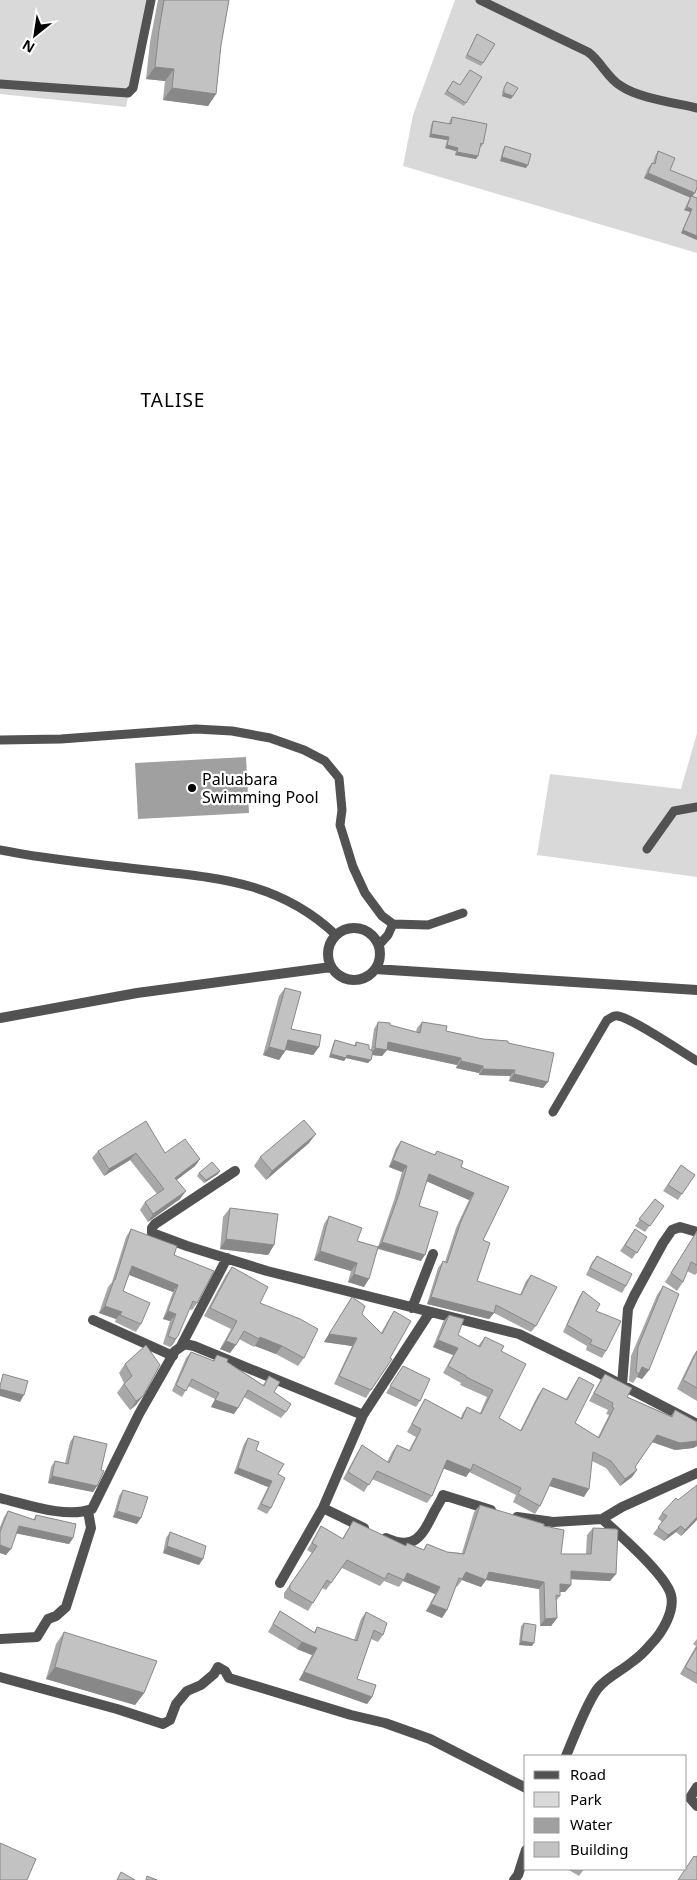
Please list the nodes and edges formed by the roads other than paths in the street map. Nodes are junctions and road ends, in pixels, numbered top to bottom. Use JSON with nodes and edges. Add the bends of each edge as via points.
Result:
{"nodes":[{"id":1,"x":151,"y":0,"type":"edge"},
{"id":2,"x":480,"y":0,"type":"edge"},
{"id":3,"x":0,"y":84,"type":"edge"},
{"id":4,"x":697,"y":108,"type":"edge"},
{"id":5,"x":0,"y":740,"type":"edge"},
{"id":6,"x":697,"y":807,"type":"edge"},
{"id":7,"x":647,"y":849,"type":"dead end"},
{"id":8,"x":0,"y":850,"type":"edge"},
{"id":9,"x":463,"y":913,"type":"dead end"},
{"id":10,"x":393,"y":924,"type":"junction"},
{"id":11,"x":336,"y":935,"type":"junction"},
{"id":12,"x":379,"y":945,"type":"junction"},
{"id":13,"x":331,"y":967,"type":"junction"},
{"id":14,"x":375,"y":969,"type":"junction"},
{"id":15,"x":697,"y":990,"type":"edge"},
{"id":16,"x":0,"y":1018,"type":"edge"},
{"id":17,"x":697,"y":1061,"type":"edge"},
{"id":18,"x":553,"y":1112,"type":"dead end"},
{"id":19,"x":235,"y":1171,"type":"dead end"},
{"id":20,"x":697,"y":1232,"type":"edge"},
{"id":21,"x":433,"y":1254,"type":"dead end"},
{"id":22,"x":227,"y":1258,"type":"junction"},
{"id":23,"x":412,"y":1308,"type":"junction"},
{"id":24,"x":430,"y":1312,"type":"junction"},
{"id":25,"x":93,"y":1320,"type":"dead end"},
{"id":26,"x":181,"y":1346,"type":"junction"},
{"id":27,"x":173,"y":1356,"type":"junction"},
{"id":28,"x":622,"y":1385,"type":"junction"},
{"id":29,"x":363,"y":1415,"type":"junction"},
{"id":30,"x":697,"y":1424,"type":"edge"},
{"id":31,"x":697,"y":1473,"type":"edge"},
{"id":32,"x":0,"y":1498,"type":"edge"},
{"id":33,"x":323,"y":1508,"type":"junction"},
{"id":34,"x":88,"y":1510,"type":"junction"},
{"id":35,"x":602,"y":1519,"type":"junction"},
{"id":36,"x":280,"y":1583,"type":"dead end"},
{"id":37,"x":0,"y":1639,"type":"edge"},
{"id":38,"x":0,"y":1677,"type":"edge"},
{"id":39,"x":566,"y":1755,"type":"edge"},
{"id":40,"x":524,"y":1787,"type":"edge"},
{"id":41,"x":697,"y":1787,"type":"edge"},
{"id":42,"x":697,"y":1806,"type":"edge"},
{"id":43,"x":524,"y":1856,"type":"edge"},
{"id":44,"x":514,"y":1880,"type":"edge"}],
"edges":[{"from":1,"to":3,"type":"lane","via":[[133,88],[128,92]]},
{"from":2,"to":4,"type":"lane","via":[[588,52],[610,77],[631,92]]},
{"from":5,"to":10,"type":"lane","via":[[196,729],[270,738],[304,750],[324,761],[338,778],[342,810],[340,825],[353,867],[365,892],[382,916]]},
{"from":6,"to":7,"type":"lane","via":[[674,811]]},
{"from":8,"to":11,"type":"lane","via":[[34,857],[229,880],[276,895],[321,921]]},
{"from":9,"to":10,"type":"lane","via":[[428,925]]},
{"from":10,"to":12,"type":"lane"},
{"from":11,"to":12,"type":"street","via":[[358,928],[371,934]]},
{"from":11,"to":13,"type":"street","via":[[328,953]]},
{"from":12,"to":14,"type":"street","via":[[380,956]]},
{"from":13,"to":14,"type":"street","via":[[341,977],[355,980],[368,976]]},
{"from":13,"to":16,"type":"street","via":[[137,993]]},
{"from":14,"to":15,"type":"street"},
{"from":17,"to":18,"type":"lane","via":[[635,1024],[613,1016],[607,1020]]},
{"from":19,"to":22,"type":"street","via":[[156,1224],[152,1231],[158,1237]]},
{"from":20,"to":28,"type":"street","via":[[680,1227],[672,1230],[634,1296],[628,1309]]},
{"from":21,"to":23,"type":"street"},
{"from":22,"to":23,"type":"street"},
{"from":22,"to":26,"type":"street"},
{"from":23,"to":24,"type":"street"},
{"from":24,"to":28,"type":"street","via":[[519,1334]]},
{"from":24,"to":29,"type":"street"},
{"from":25,"to":27,"type":"street"},
{"from":26,"to":27,"type":"street"},
{"from":26,"to":29,"type":"street","via":[[194,1346]]},
{"from":27,"to":34,"type":"street","via":[[139,1414],[99,1498]]},
{"from":28,"to":30,"type":"street"},
{"from":29,"to":33,"type":"street"},
{"from":31,"to":35,"type":"street"},
{"from":32,"to":34,"type":"street","via":[[71,1513]]},
{"from":33,"to":35,"type":"street","via":[[401,1543],[415,1541],[424,1531],[443,1495],[543,1522]]},
{"from":33,"to":36,"type":"street"},
{"from":34,"to":37,"type":"street","via":[[91,1528],[66,1607],[48,1619],[37,1637]]},
{"from":35,"to":39,"type":"street","via":[[664,1583],[671,1595],[671,1607],[653,1642],[597,1688]]},
{"from":38,"to":40,"type":"street","via":[[162,1724],[170,1720],[176,1704],[187,1691],[201,1685],[218,1667],[230,1678],[430,1739]]},
{"from":41,"to":42,"type":"street","via":[[690,1798]]},
{"from":43,"to":44,"type":"street"}]}
